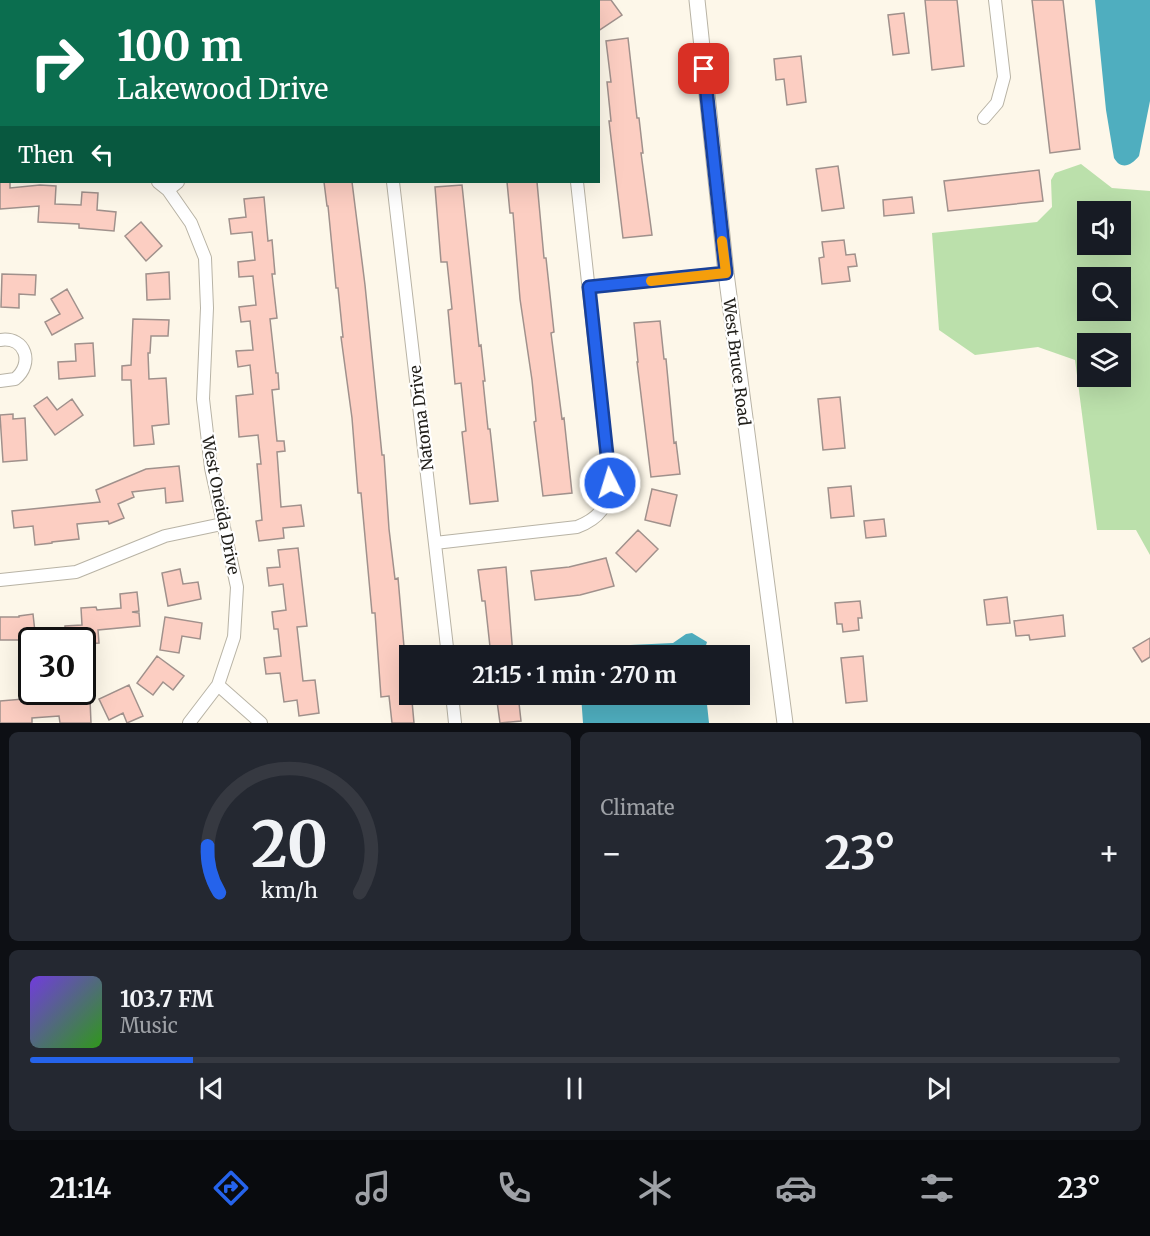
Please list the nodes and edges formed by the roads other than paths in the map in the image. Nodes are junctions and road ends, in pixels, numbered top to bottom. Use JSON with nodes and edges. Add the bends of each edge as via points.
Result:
{"nodes":[{"id":1,"x":697,"y":0,"type":"edge"},
{"id":2,"x":995,"y":0,"type":"edge"},
{"id":3,"x":984,"y":118,"type":"dead end"},
{"id":4,"x":393,"y":183,"type":"edge"},
{"id":5,"x":577,"y":183,"type":"edge"},
{"id":6,"x":173,"y":186,"type":"edge"},
{"id":7,"x":726,"y":273,"type":"junction"},
{"id":8,"x":589,"y":287,"type":"junction"},
{"id":9,"x":0,"y":340,"type":"edge"},
{"id":10,"x":0,"y":381,"type":"edge"},
{"id":11,"x":222,"y":524,"type":"junction"},
{"id":12,"x":435,"y":543,"type":"junction"},
{"id":13,"x":0,"y":580,"type":"edge"},
{"id":14,"x":447,"y":645,"type":"edge"},
{"id":15,"x":218,"y":685,"type":"junction"},
{"id":16,"x":453,"y":705,"type":"edge"},
{"id":17,"x":191,"y":722,"type":"edge"},
{"id":18,"x":261,"y":723,"type":"edge"},
{"id":19,"x":455,"y":723,"type":"edge"},
{"id":20,"x":785,"y":723,"type":"edge"}],
"edges":[{"from":1,"to":7,"type":"street","name":"West Bruce Road"},
{"from":2,"to":3,"type":"street","via":[[1004,77],[997,103]]},
{"from":4,"to":12,"type":"street","name":"Natoma Drive"},
{"from":5,"to":8,"type":"street"},
{"from":6,"to":11,"type":"street","name":"West Oneida Drive","via":[[205,258],[203,399]]},
{"from":7,"to":8,"type":"street"},
{"from":7,"to":20,"type":"street","name":"West Bruce Road"},
{"from":8,"to":12,"type":"street","via":[[610,483],[605,506],[590,522],[577,527]]},
{"from":9,"to":10,"type":"street","via":[[17,343],[26,362],[15,379]]},
{"from":11,"to":13,"type":"street","via":[[165,536],[76,572]]},
{"from":11,"to":15,"type":"street","name":"West Oneida Drive","via":[[237,587],[234,638]]},
{"from":12,"to":14,"type":"street","name":"Natoma Drive"},
{"from":15,"to":17,"type":"street","name":"West Oneida Drive"},
{"from":15,"to":18,"type":"street"},
{"from":16,"to":19,"type":"street"}]}
